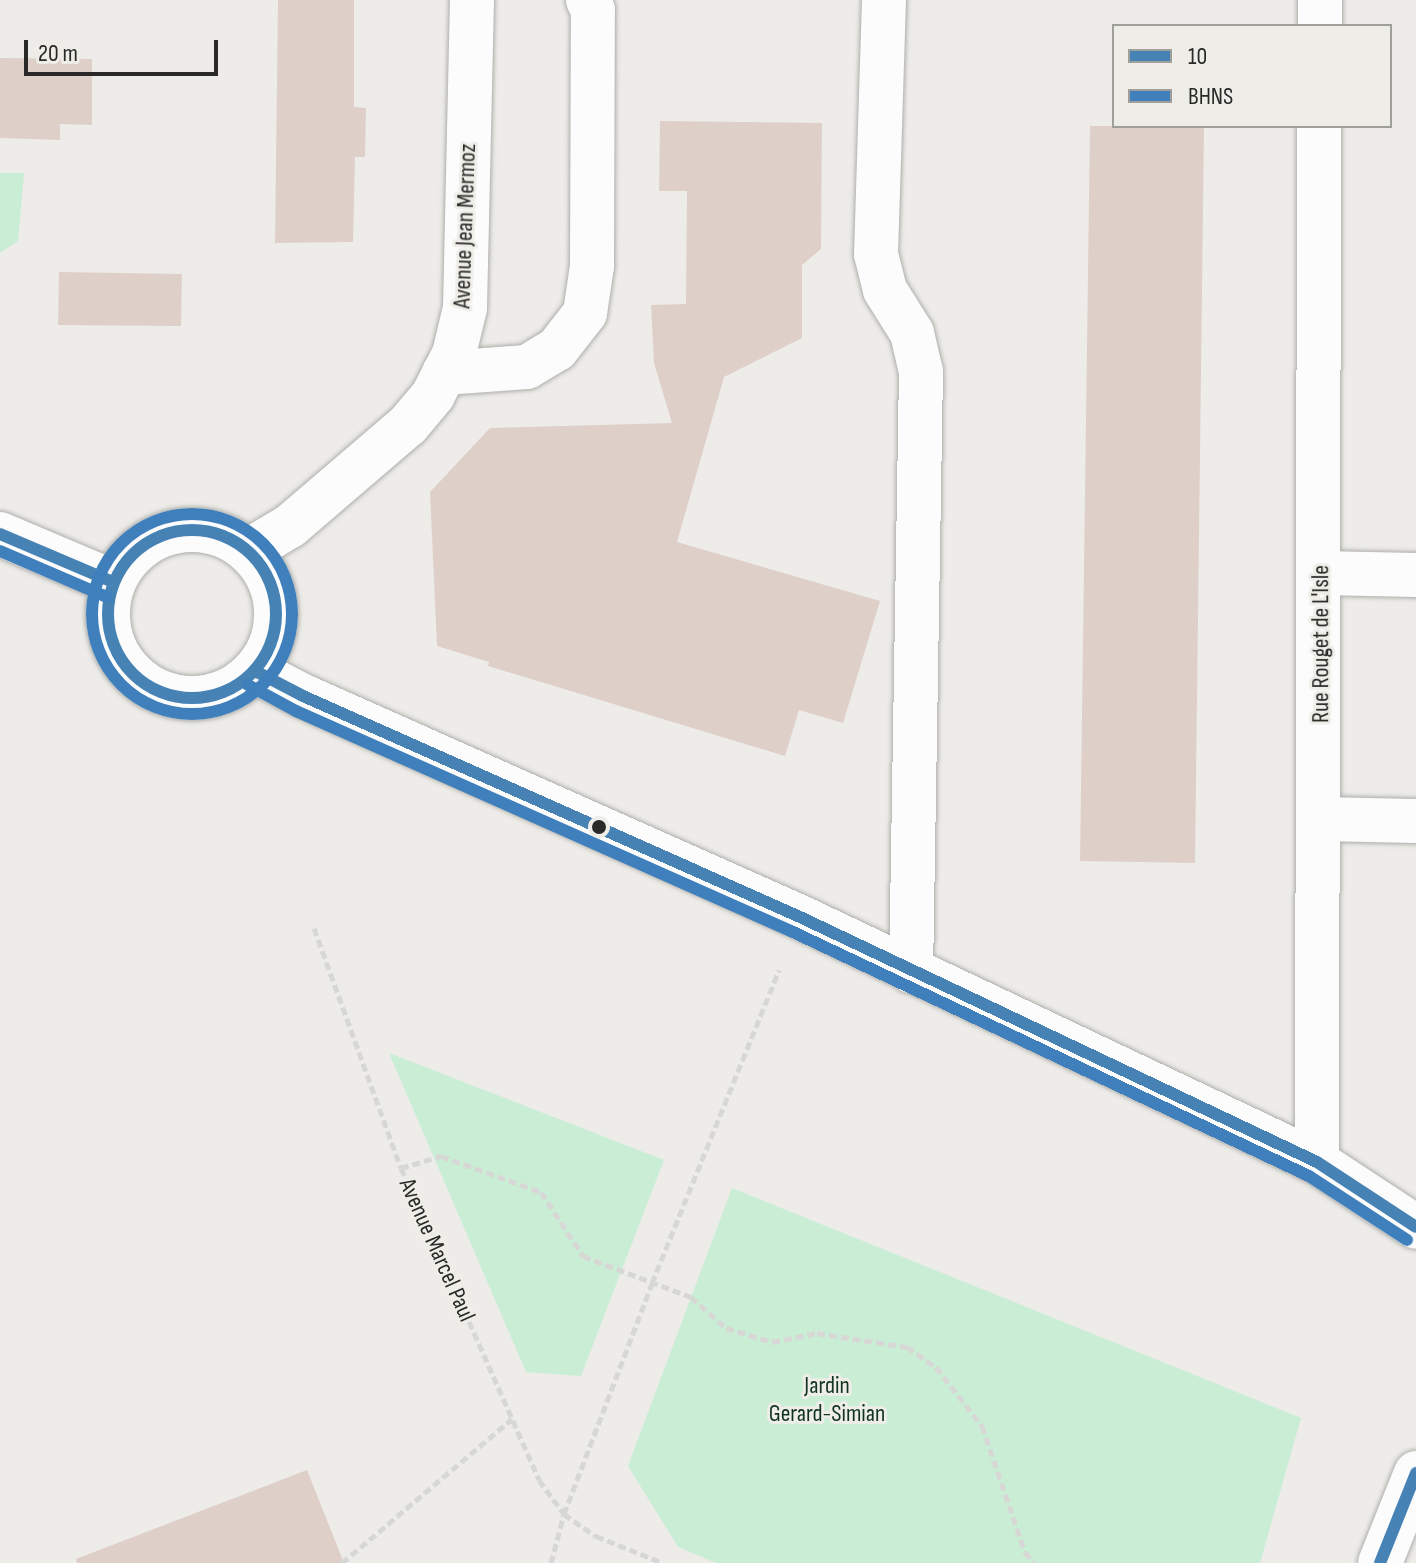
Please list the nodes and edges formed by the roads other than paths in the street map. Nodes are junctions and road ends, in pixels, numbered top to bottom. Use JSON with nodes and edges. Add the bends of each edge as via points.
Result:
{"nodes":[{"id":1,"x":472,"y":0,"type":"edge"},
{"id":2,"x":588,"y":0,"type":"edge"},
{"id":3,"x":884,"y":0,"type":"edge"},
{"id":4,"x":1320,"y":0,"type":"edge"},
{"id":5,"x":1320,"y":24,"type":"edge"},
{"id":6,"x":1319,"y":128,"type":"edge"},
{"id":7,"x":444,"y":373,"type":"junction"},
{"id":8,"x":0,"y":534,"type":"edge"},
{"id":9,"x":248,"y":551,"type":"junction"},
{"id":10,"x":1321,"y":573,"type":"junction"},
{"id":11,"x":1416,"y":575,"type":"edge"},
{"id":12,"x":113,"y":582,"type":"junction"},
{"id":13,"x":255,"y":671,"type":"junction"},
{"id":14,"x":1320,"y":819,"type":"junction"},
{"id":15,"x":1416,"y":821,"type":"edge"},
{"id":16,"x":911,"y":971,"type":"junction"},
{"id":17,"x":1317,"y":1162,"type":"junction"},
{"id":18,"x":1416,"y":1227,"type":"edge"},
{"id":19,"x":1416,"y":1473,"type":"edge"},
{"id":20,"x":1380,"y":1563,"type":"edge"}],
"edges":[{"from":1,"to":7,"type":"street","name":"Avenue Jean Mermoz","via":[[465,308]]},
{"from":2,"to":7,"type":"street","via":[[593,10],[592,266],[585,313],[557,349],[527,367]]},
{"from":3,"to":16,"type":"street","via":[[876,254],[885,290],[912,333],[921,371]]},
{"from":4,"to":5,"type":"street"},
{"from":6,"to":10,"type":"street","name":"Rue Rouget de L'Isle"},
{"from":7,"to":9,"type":"street","name":"Avenue Jean Mermoz","via":[[408,425],[290,526]]},
{"from":8,"to":12,"type":"street"},
{"from":9,"to":12,"type":"street","via":[[225,536],[200,529],[173,531],[137,549]]},
{"from":9,"to":13,"type":"street","via":[[273,588],[276,610],[275,632]]},
{"from":10,"to":11,"type":"street"},
{"from":10,"to":14,"type":"street","name":"Rue Rouget de L'Isle"},
{"from":12,"to":13,"type":"street","via":[[106,611],[111,640],[124,666],[145,686],[172,697],[202,698],[231,690]]},
{"from":13,"to":16,"type":"street"},
{"from":14,"to":15,"type":"street"},
{"from":14,"to":17,"type":"street","name":"Rue Rouget de L'Isle"},
{"from":16,"to":17,"type":"street"},
{"from":17,"to":18,"type":"street"},
{"from":19,"to":20,"type":"street"}]}
